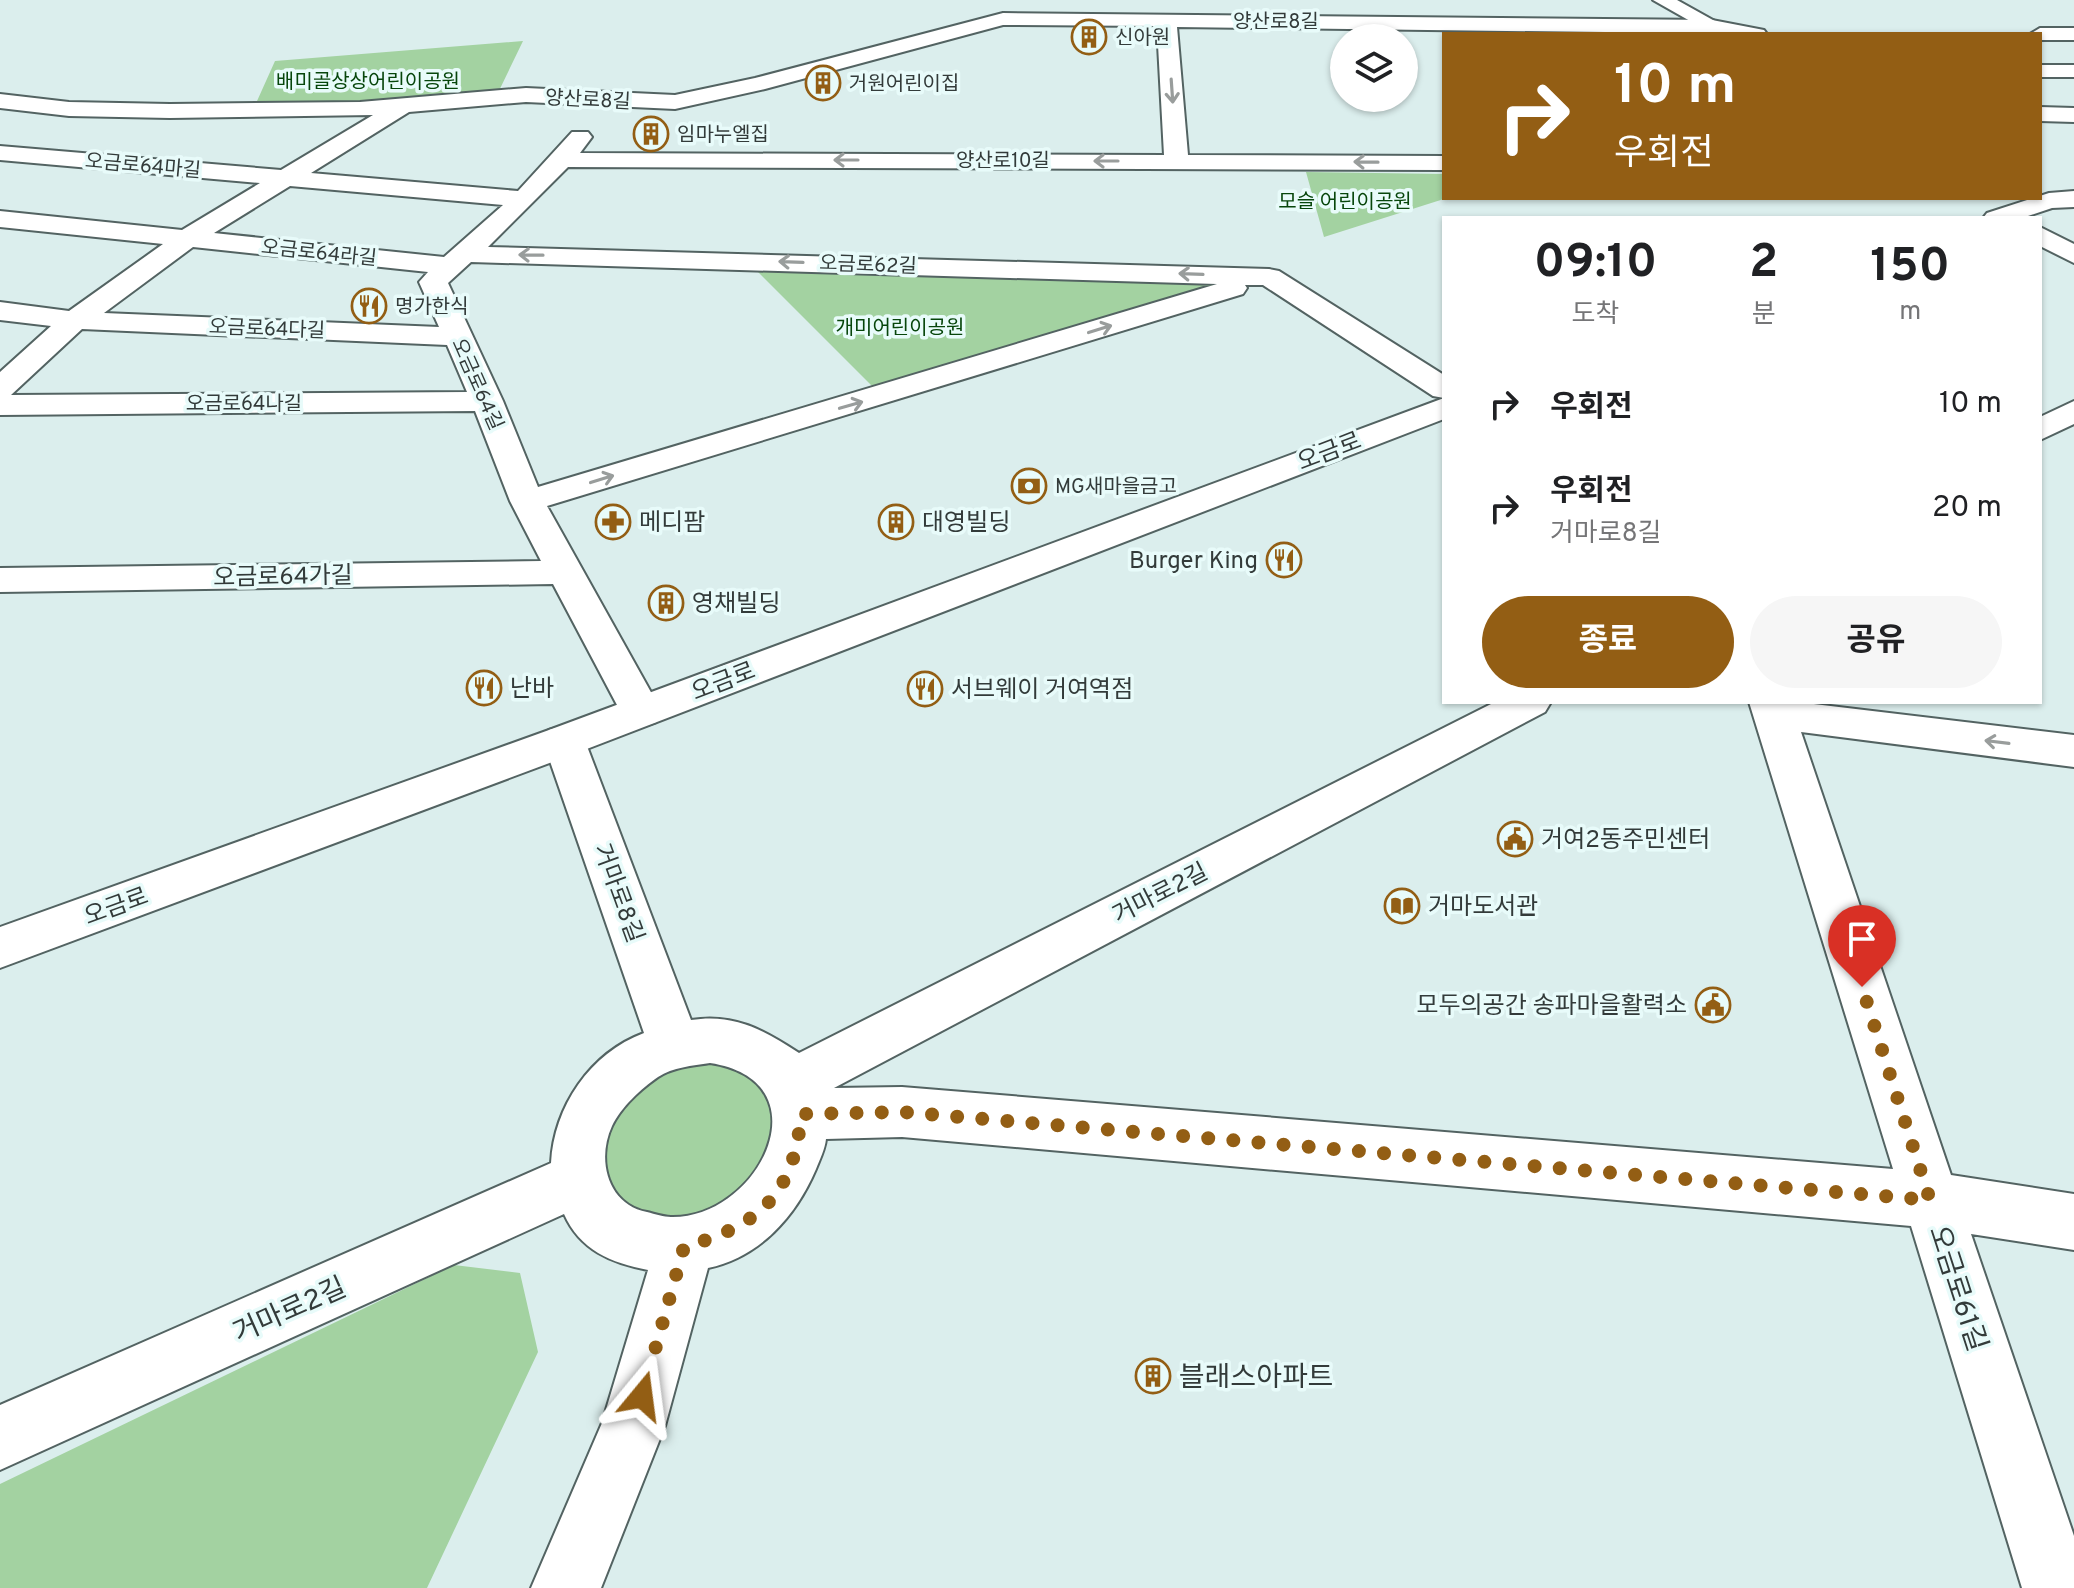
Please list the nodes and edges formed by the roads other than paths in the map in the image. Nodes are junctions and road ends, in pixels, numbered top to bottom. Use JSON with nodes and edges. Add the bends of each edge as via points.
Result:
{"nodes":[{"id":1,"x":984,"y":0,"type":"edge"},
{"id":2,"x":1662,"y":0,"type":"edge"},
{"id":3,"x":1633,"y":5,"type":"dead end"},
{"id":4,"x":1003,"y":19,"type":"junction"},
{"id":5,"x":1167,"y":21,"type":"junction"},
{"id":6,"x":1433,"y":22,"type":"junction"},
{"id":7,"x":1679,"y":30,"type":"edge"},
{"id":8,"x":1720,"y":30,"type":"edge"},
{"id":9,"x":2042,"y":34,"type":"edge"},
{"id":10,"x":2074,"y":34,"type":"edge"},
{"id":11,"x":1442,"y":42,"type":"edge"},
{"id":12,"x":2042,"y":71,"type":"edge"},
{"id":13,"x":2074,"y":71,"type":"edge"},
{"id":14,"x":608,"y":100,"type":"junction"},
{"id":15,"x":0,"y":101,"type":"edge"},
{"id":16,"x":405,"y":105,"type":"junction"},
{"id":17,"x":69,"y":109,"type":"junction"},
{"id":18,"x":2042,"y":114,"type":"edge"},
{"id":19,"x":2074,"y":115,"type":"edge"},
{"id":20,"x":0,"y":143,"type":"edge"},
{"id":21,"x":0,"y":153,"type":"edge"},
{"id":22,"x":563,"y":160,"type":"junction"},
{"id":23,"x":1176,"y":161,"type":"junction"},
{"id":24,"x":1442,"y":163,"type":"edge"},
{"id":25,"x":287,"y":178,"type":"junction"},
{"id":26,"x":522,"y":199,"type":"junction"},
{"id":27,"x":2054,"y":199,"type":"edge"},
{"id":28,"x":1979,"y":200,"type":"edge"},
{"id":29,"x":2074,"y":215,"type":"edge"},
{"id":30,"x":2003,"y":216,"type":"edge"},
{"id":31,"x":2007,"y":216,"type":"edge"},
{"id":32,"x":0,"y":219,"type":"edge"},
{"id":33,"x":2042,"y":236,"type":"edge"},
{"id":34,"x":188,"y":238,"type":"junction"},
{"id":35,"x":2074,"y":255,"type":"edge"},
{"id":36,"x":458,"y":260,"type":"junction"},
{"id":37,"x":1269,"y":277,"type":"junction"},
{"id":38,"x":0,"y":311,"type":"edge"},
{"id":39,"x":75,"y":320,"type":"junction"},
{"id":40,"x":458,"y":337,"type":"junction"},
{"id":41,"x":1442,"y":388,"type":"edge"},
{"id":42,"x":0,"y":389,"type":"edge"},
{"id":43,"x":487,"y":401,"type":"junction"},
{"id":44,"x":0,"y":405,"type":"edge"},
{"id":45,"x":1442,"y":409,"type":"edge"},
{"id":46,"x":527,"y":501,"type":"junction"},
{"id":47,"x":566,"y":572,"type":"junction"},
{"id":48,"x":0,"y":580,"type":"edge"},
{"id":49,"x":1526,"y":704,"type":"edge"},
{"id":50,"x":1772,"y":708,"type":"edge"},
{"id":51,"x":641,"y":712,"type":"junction"},
{"id":52,"x":564,"y":741,"type":"junction"},
{"id":53,"x":2074,"y":751,"type":"edge"},
{"id":54,"x":0,"y":948,"type":"edge"},
{"id":55,"x":674,"y":1045,"type":"junction"},
{"id":56,"x":796,"y":1099,"type":"junction"},
{"id":57,"x":579,"y":1179,"type":"junction"},
{"id":58,"x":1930,"y":1200,"type":"junction"},
{"id":59,"x":2074,"y":1222,"type":"edge"},
{"id":60,"x":684,"y":1247,"type":"junction"},
{"id":61,"x":0,"y":1438,"type":"edge"},
{"id":62,"x":566,"y":1588,"type":"edge"},
{"id":63,"x":2057,"y":1588,"type":"edge"}],
"edges":[{"from":1,"to":4,"type":"street"},
{"from":2,"to":8,"type":"street"},
{"from":3,"to":7,"type":"street"},
{"from":4,"to":5,"type":"street","name":"양산로8길"},
{"from":4,"to":14,"type":"street","name":"양산로8길","via":[[675,102]]},
{"from":5,"to":6,"type":"street","name":"양산로8길"},
{"from":5,"to":23,"type":"street","one_way":true},
{"from":6,"to":7,"type":"street","name":"양산로8길"},
{"from":6,"to":11,"type":"street"},
{"from":7,"to":8,"type":"street","name":"양산로8길"},
{"from":9,"to":10,"type":"street"},
{"from":12,"to":13,"type":"street"},
{"from":14,"to":16,"type":"street","name":"양산로8길","via":[[526,95]]},
{"from":14,"to":22,"type":"street","name":"오금로64길"},
{"from":15,"to":17,"type":"street","name":"양산로8길"},
{"from":16,"to":17,"type":"street","name":"양산로8길"},
{"from":16,"to":25,"type":"street"},
{"from":17,"to":20,"type":"street"},
{"from":18,"to":19,"type":"street"},
{"from":21,"to":25,"type":"street","name":"오금로64마길"},
{"from":23,"to":22,"type":"street","name":"양산로10길","one_way":true},
{"from":22,"to":26,"type":"street","name":"오금로64길"},
{"from":24,"to":23,"type":"street","name":"양산로10길","one_way":true},
{"from":25,"to":26,"type":"street","name":"오금로64마길"},
{"from":25,"to":34,"type":"street","name":"오금로64라길"},
{"from":26,"to":36,"type":"street","name":"오금로64길"},
{"from":27,"to":29,"type":"street"},
{"from":27,"to":31,"type":"street"},
{"from":28,"to":30,"type":"street"},
{"from":32,"to":34,"type":"street","name":"오금로64라길"},
{"from":33,"to":35,"type":"street"},
{"from":34,"to":36,"type":"street","name":"오금로64라길"},
{"from":34,"to":39,"type":"street"},
{"from":37,"to":36,"type":"street","name":"오금로62길","one_way":true},
{"from":36,"to":40,"type":"street","name":"오금로64길","via":[[433,282]]},
{"from":37,"to":41,"type":"street"},
{"from":46,"to":37,"type":"street","one_way":true},
{"from":38,"to":39,"type":"street","name":"오금로64다길"},
{"from":39,"to":40,"type":"street","name":"오금로64다길"},
{"from":39,"to":42,"type":"street"},
{"from":40,"to":43,"type":"street","name":"오금로64길"},
{"from":43,"to":44,"type":"street","name":"오금로64나길"},
{"from":43,"to":46,"type":"street","name":"오금로64길"},
{"from":45,"to":51,"type":"street","name":"오금로"},
{"from":46,"to":47,"type":"street","name":"오금로64길"},
{"from":47,"to":48,"type":"street","name":"오금로64가길"},
{"from":47,"to":51,"type":"street","name":"오금로64길"},
{"from":49,"to":56,"type":"street","name":"거마로2길"},
{"from":53,"to":50,"type":"street","name":"오금로61길","one_way":true},
{"from":50,"to":58,"type":"street","name":"오금로61길"},
{"from":51,"to":52,"type":"street","name":"오금로"},
{"from":52,"to":54,"type":"street","name":"오금로"},
{"from":52,"to":55,"type":"street","name":"거마로8길"},
{"from":55,"to":56,"type":"street","via":[[710,1040],[743,1045],[771,1060]]},
{"from":55,"to":57,"type":"street","via":[[641,1060],[612,1084],[591,1112],[579,1146]]},
{"from":56,"to":58,"type":"street"},
{"from":56,"to":60,"type":"street","via":[[798,1149],[784,1184],[757,1214],[721,1236]]},
{"from":57,"to":60,"type":"street","via":[[590,1209],[613,1232],[645,1245]]},
{"from":57,"to":61,"type":"street","name":"거마로2길"},
{"from":58,"to":59,"type":"street"},
{"from":58,"to":63,"type":"street","name":"오금로61길"},
{"from":60,"to":62,"type":"street","via":[[633,1426]]}]}
